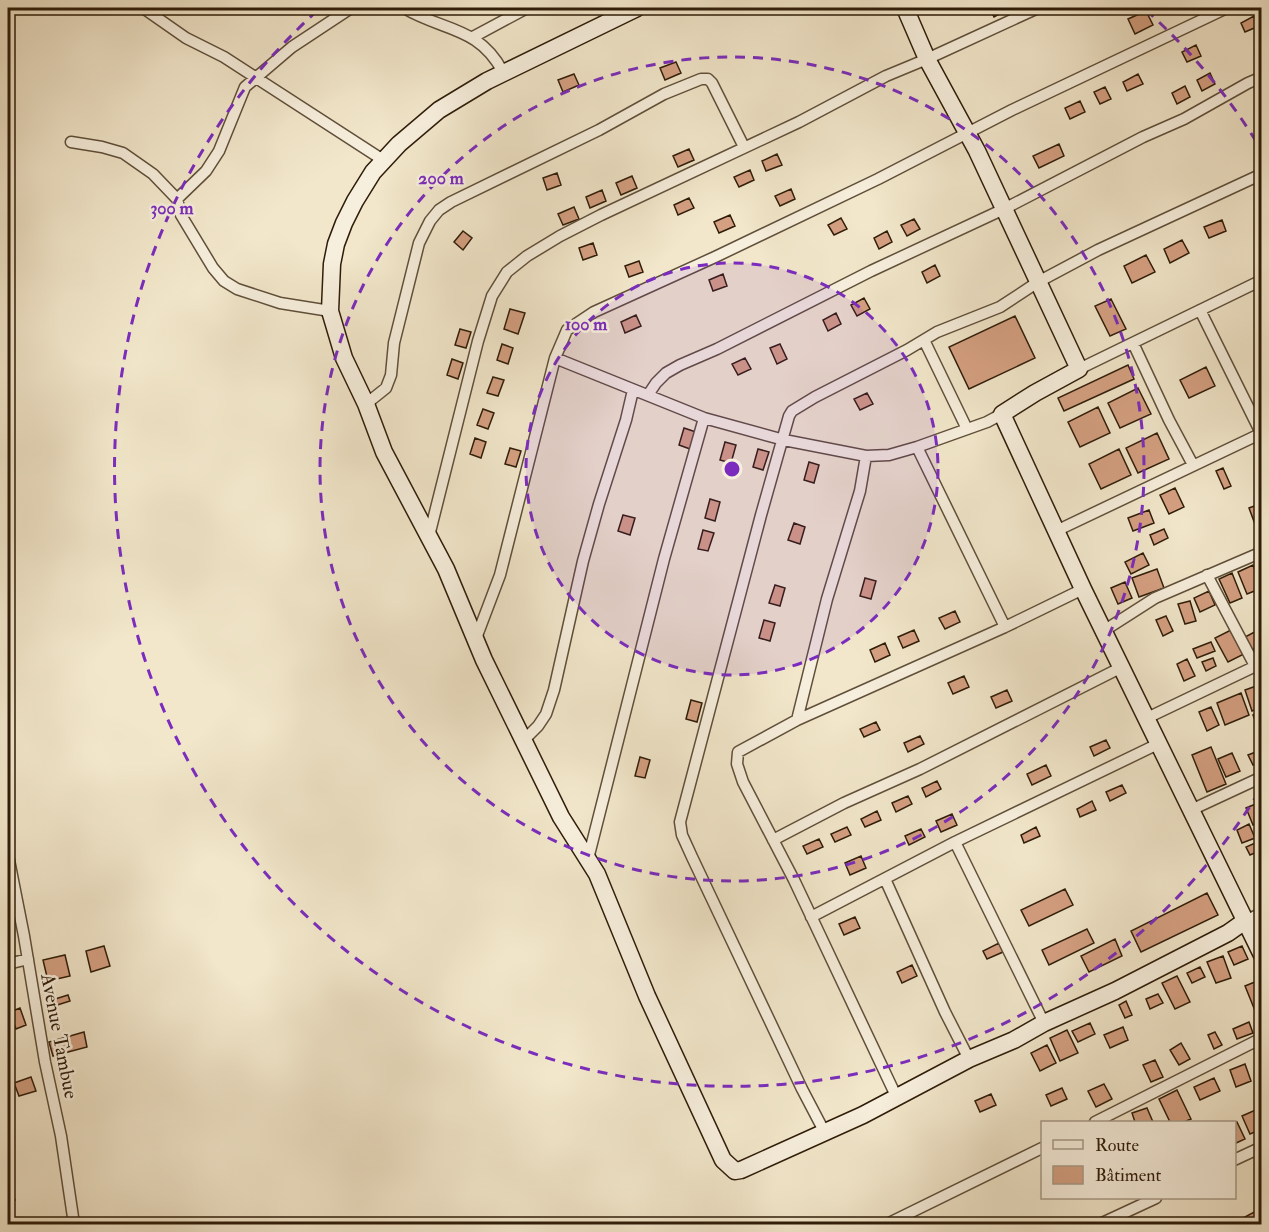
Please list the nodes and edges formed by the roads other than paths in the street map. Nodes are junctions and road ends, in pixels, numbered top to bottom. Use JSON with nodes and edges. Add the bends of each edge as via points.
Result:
{"nodes":[{"id":1,"x":143,"y":8,"type":"edge"},
{"id":2,"x":351,"y":8,"type":"edge"},
{"id":3,"x":404,"y":8,"type":"edge"},
{"id":4,"x":527,"y":8,"type":"edge"},
{"id":5,"x":637,"y":8,"type":"edge"},
{"id":6,"x":905,"y":8,"type":"edge"},
{"id":7,"x":1038,"y":8,"type":"edge"},
{"id":8,"x":1227,"y":8,"type":"edge"},
{"id":9,"x":473,"y":37,"type":"junction"},
{"id":10,"x":927,"y":59,"type":"junction"},
{"id":11,"x":503,"y":72,"type":"junction"},
{"id":12,"x":1262,"y":77,"type":"edge"},
{"id":13,"x":257,"y":78,"type":"junction"},
{"id":14,"x":968,"y":132,"type":"junction"},
{"id":15,"x":71,"y":142,"type":"dead end"},
{"id":16,"x":744,"y":147,"type":"junction"},
{"id":17,"x":383,"y":160,"type":"junction"},
{"id":18,"x":1262,"y":174,"type":"edge"},
{"id":19,"x":177,"y":199,"type":"junction"},
{"id":20,"x":1004,"y":209,"type":"junction"},
{"id":21,"x":1262,"y":280,"type":"edge"},
{"id":22,"x":1038,"y":282,"type":"junction"},
{"id":23,"x":1200,"y":310,"type":"junction"},
{"id":24,"x":330,"y":311,"type":"junction"},
{"id":25,"x":924,"y":340,"type":"junction"},
{"id":26,"x":1133,"y":343,"type":"junction"},
{"id":27,"x":555,"y":358,"type":"junction"},
{"id":28,"x":1079,"y":369,"type":"junction"},
{"id":29,"x":633,"y":390,"type":"junction"},
{"id":30,"x":648,"y":395,"type":"junction"},
{"id":31,"x":366,"y":404,"type":"junction"},
{"id":32,"x":1002,"y":414,"type":"junction"},
{"id":33,"x":704,"y":418,"type":"junction"},
{"id":34,"x":967,"y":429,"type":"junction"},
{"id":35,"x":1261,"y":434,"type":"edge"},
{"id":36,"x":784,"y":440,"type":"junction"},
{"id":37,"x":917,"y":447,"type":"junction"},
{"id":38,"x":866,"y":456,"type":"junction"},
{"id":39,"x":1193,"y":465,"type":"junction"},
{"id":40,"x":1056,"y":531,"type":"junction"},
{"id":41,"x":429,"y":536,"type":"junction"},
{"id":42,"x":1262,"y":552,"type":"edge"},
{"id":43,"x":1207,"y":575,"type":"junction"},
{"id":44,"x":1083,"y":589,"type":"junction"},
{"id":45,"x":1005,"y":627,"type":"junction"},
{"id":46,"x":1104,"y":630,"type":"junction"},
{"id":47,"x":475,"y":640,"type":"junction"},
{"id":48,"x":1258,"y":665,"type":"edge"},
{"id":49,"x":1122,"y":667,"type":"junction"},
{"id":50,"x":1147,"y":718,"type":"junction"},
{"id":51,"x":797,"y":720,"type":"junction"},
{"id":52,"x":524,"y":740,"type":"junction"},
{"id":53,"x":1160,"y":744,"type":"junction"},
{"id":54,"x":1262,"y":777,"type":"edge"},
{"id":55,"x":1191,"y":810,"type":"junction"},
{"id":56,"x":773,"y":840,"type":"junction"},
{"id":57,"x":955,"y":842,"type":"junction"},
{"id":58,"x":8,"y":855,"type":"edge"},
{"id":59,"x":588,"y":859,"type":"junction"},
{"id":60,"x":885,"y":879,"type":"junction"},
{"id":61,"x":1262,"y":913,"type":"edge"},
{"id":62,"x":811,"y":917,"type":"junction"},
{"id":63,"x":1245,"y":921,"type":"junction"},
{"id":64,"x":1262,"y":955,"type":"edge"},
{"id":65,"x":28,"y":959,"type":"junction"},
{"id":66,"x":8,"y":964,"type":"edge"},
{"id":67,"x":1044,"y":1023,"type":"junction"},
{"id":68,"x":1262,"y":1038,"type":"edge"},
{"id":69,"x":969,"y":1059,"type":"junction"},
{"id":70,"x":897,"y":1098,"type":"junction"},
{"id":71,"x":1097,"y":1121,"type":"edge"},
{"id":72,"x":824,"y":1131,"type":"junction"},
{"id":73,"x":1262,"y":1147,"type":"edge"},
{"id":74,"x":1041,"y":1148,"type":"edge"},
{"id":75,"x":1236,"y":1159,"type":"edge"},
{"id":76,"x":1152,"y":1199,"type":"edge"},
{"id":77,"x":74,"y":1224,"type":"edge"},
{"id":78,"x":887,"y":1224,"type":"edge"},
{"id":79,"x":1100,"y":1224,"type":"edge"}],
"edges":[{"from":1,"to":13,"type":"street","via":[[186,38]]},
{"from":2,"to":13,"type":"street","via":[[292,47]]},
{"from":3,"to":9,"type":"street"},
{"from":4,"to":9,"type":"street"},
{"from":5,"to":11,"type":"street"},
{"from":6,"to":10,"type":"street"},
{"from":7,"to":10,"type":"street"},
{"from":8,"to":14,"type":"street"},
{"from":9,"to":11,"type":"street"},
{"from":10,"to":14,"type":"street"},
{"from":10,"to":16,"type":"street"},
{"from":11,"to":17,"type":"street","via":[[439,110]]},
{"from":12,"to":20,"type":"street"},
{"from":13,"to":17,"type":"street"},
{"from":13,"to":19,"type":"street","via":[[245,87],[219,151],[206,171]]},
{"from":14,"to":20,"type":"street"},
{"from":14,"to":27,"type":"street","via":[[715,258],[594,312],[567,330]]},
{"from":15,"to":19,"type":"street","via":[[123,153],[153,174]]},
{"from":16,"to":31,"type":"street","via":[[712,83],[701,79],[664,94],[439,210],[430,221],[410,273],[391,375],[386,388]]},
{"from":16,"to":41,"type":"street","via":[[560,236],[507,272],[492,296],[478,341]]},
{"from":17,"to":24,"type":"street","via":[[355,201],[336,244]]},
{"from":18,"to":22,"type":"street"},
{"from":19,"to":24,"type":"street","via":[[182,215],[224,281],[280,303]]},
{"from":20,"to":22,"type":"street"},
{"from":20,"to":30,"type":"street","via":[[680,365],[656,382]]},
{"from":21,"to":23,"type":"street"},
{"from":22,"to":25,"type":"street","via":[[1000,307]]},
{"from":22,"to":28,"type":"street"},
{"from":23,"to":26,"type":"street"},
{"from":23,"to":35,"type":"street"},
{"from":24,"to":31,"type":"street","via":[[344,358]]},
{"from":25,"to":34,"type":"street"},
{"from":25,"to":36,"type":"street","via":[[800,406],[789,416]]},
{"from":26,"to":28,"type":"street"},
{"from":26,"to":39,"type":"street"},
{"from":27,"to":29,"type":"street"},
{"from":27,"to":47,"type":"street","via":[[500,575]]},
{"from":28,"to":32,"type":"street"},
{"from":29,"to":30,"type":"street"},
{"from":29,"to":52,"type":"street","via":[[583,561],[554,690],[546,714]]},
{"from":30,"to":33,"type":"street"},
{"from":31,"to":41,"type":"street","via":[[384,453]]},
{"from":32,"to":34,"type":"street"},
{"from":32,"to":40,"type":"street"},
{"from":33,"to":36,"type":"street"},
{"from":33,"to":59,"type":"street"},
{"from":34,"to":37,"type":"street"},
{"from":35,"to":39,"type":"street"},
{"from":36,"to":38,"type":"street"},
{"from":36,"to":72,"type":"street","via":[[680,822],[692,857]]},
{"from":37,"to":38,"type":"street","via":[[889,455]]},
{"from":37,"to":45,"type":"street"},
{"from":38,"to":51,"type":"street","via":[[860,491],[826,599]]},
{"from":39,"to":40,"type":"street"},
{"from":40,"to":44,"type":"street"},
{"from":41,"to":47,"type":"street"},
{"from":42,"to":43,"type":"street"},
{"from":43,"to":46,"type":"street","via":[[1155,598]]},
{"from":43,"to":48,"type":"street"},
{"from":44,"to":45,"type":"street"},
{"from":44,"to":46,"type":"street"},
{"from":45,"to":51,"type":"street"},
{"from":46,"to":49,"type":"street"},
{"from":47,"to":52,"type":"street"},
{"from":48,"to":50,"type":"street"},
{"from":49,"to":50,"type":"street"},
{"from":49,"to":56,"type":"street"},
{"from":50,"to":53,"type":"street"},
{"from":51,"to":56,"type":"street","via":[[738,752],[736,764],[743,782]]},
{"from":52,"to":59,"type":"street","via":[[561,817]]},
{"from":53,"to":55,"type":"street"},
{"from":53,"to":57,"type":"street"},
{"from":54,"to":55,"type":"street"},
{"from":55,"to":63,"type":"street"},
{"from":56,"to":62,"type":"street"},
{"from":57,"to":60,"type":"street"},
{"from":57,"to":67,"type":"street"},
{"from":58,"to":65,"type":"street","name":"Avenue Tambue"},
{"from":59,"to":72,"type":"street","via":[[684,1080],[729,1167],[741,1170]]},
{"from":60,"to":62,"type":"street"},
{"from":60,"to":69,"type":"street"},
{"from":61,"to":63,"type":"street"},
{"from":62,"to":70,"type":"street"},
{"from":63,"to":64,"type":"street"},
{"from":63,"to":67,"type":"street","via":[[1115,991]]},
{"from":65,"to":66,"type":"street"},
{"from":65,"to":77,"type":"street","name":"Avenue Tambue"},
{"from":67,"to":69,"type":"street"},
{"from":68,"to":71,"type":"street"},
{"from":69,"to":70,"type":"street"},
{"from":70,"to":72,"type":"street"},
{"from":73,"to":75,"type":"street"},
{"from":74,"to":78,"type":"street"},
{"from":76,"to":79,"type":"street"}]}
